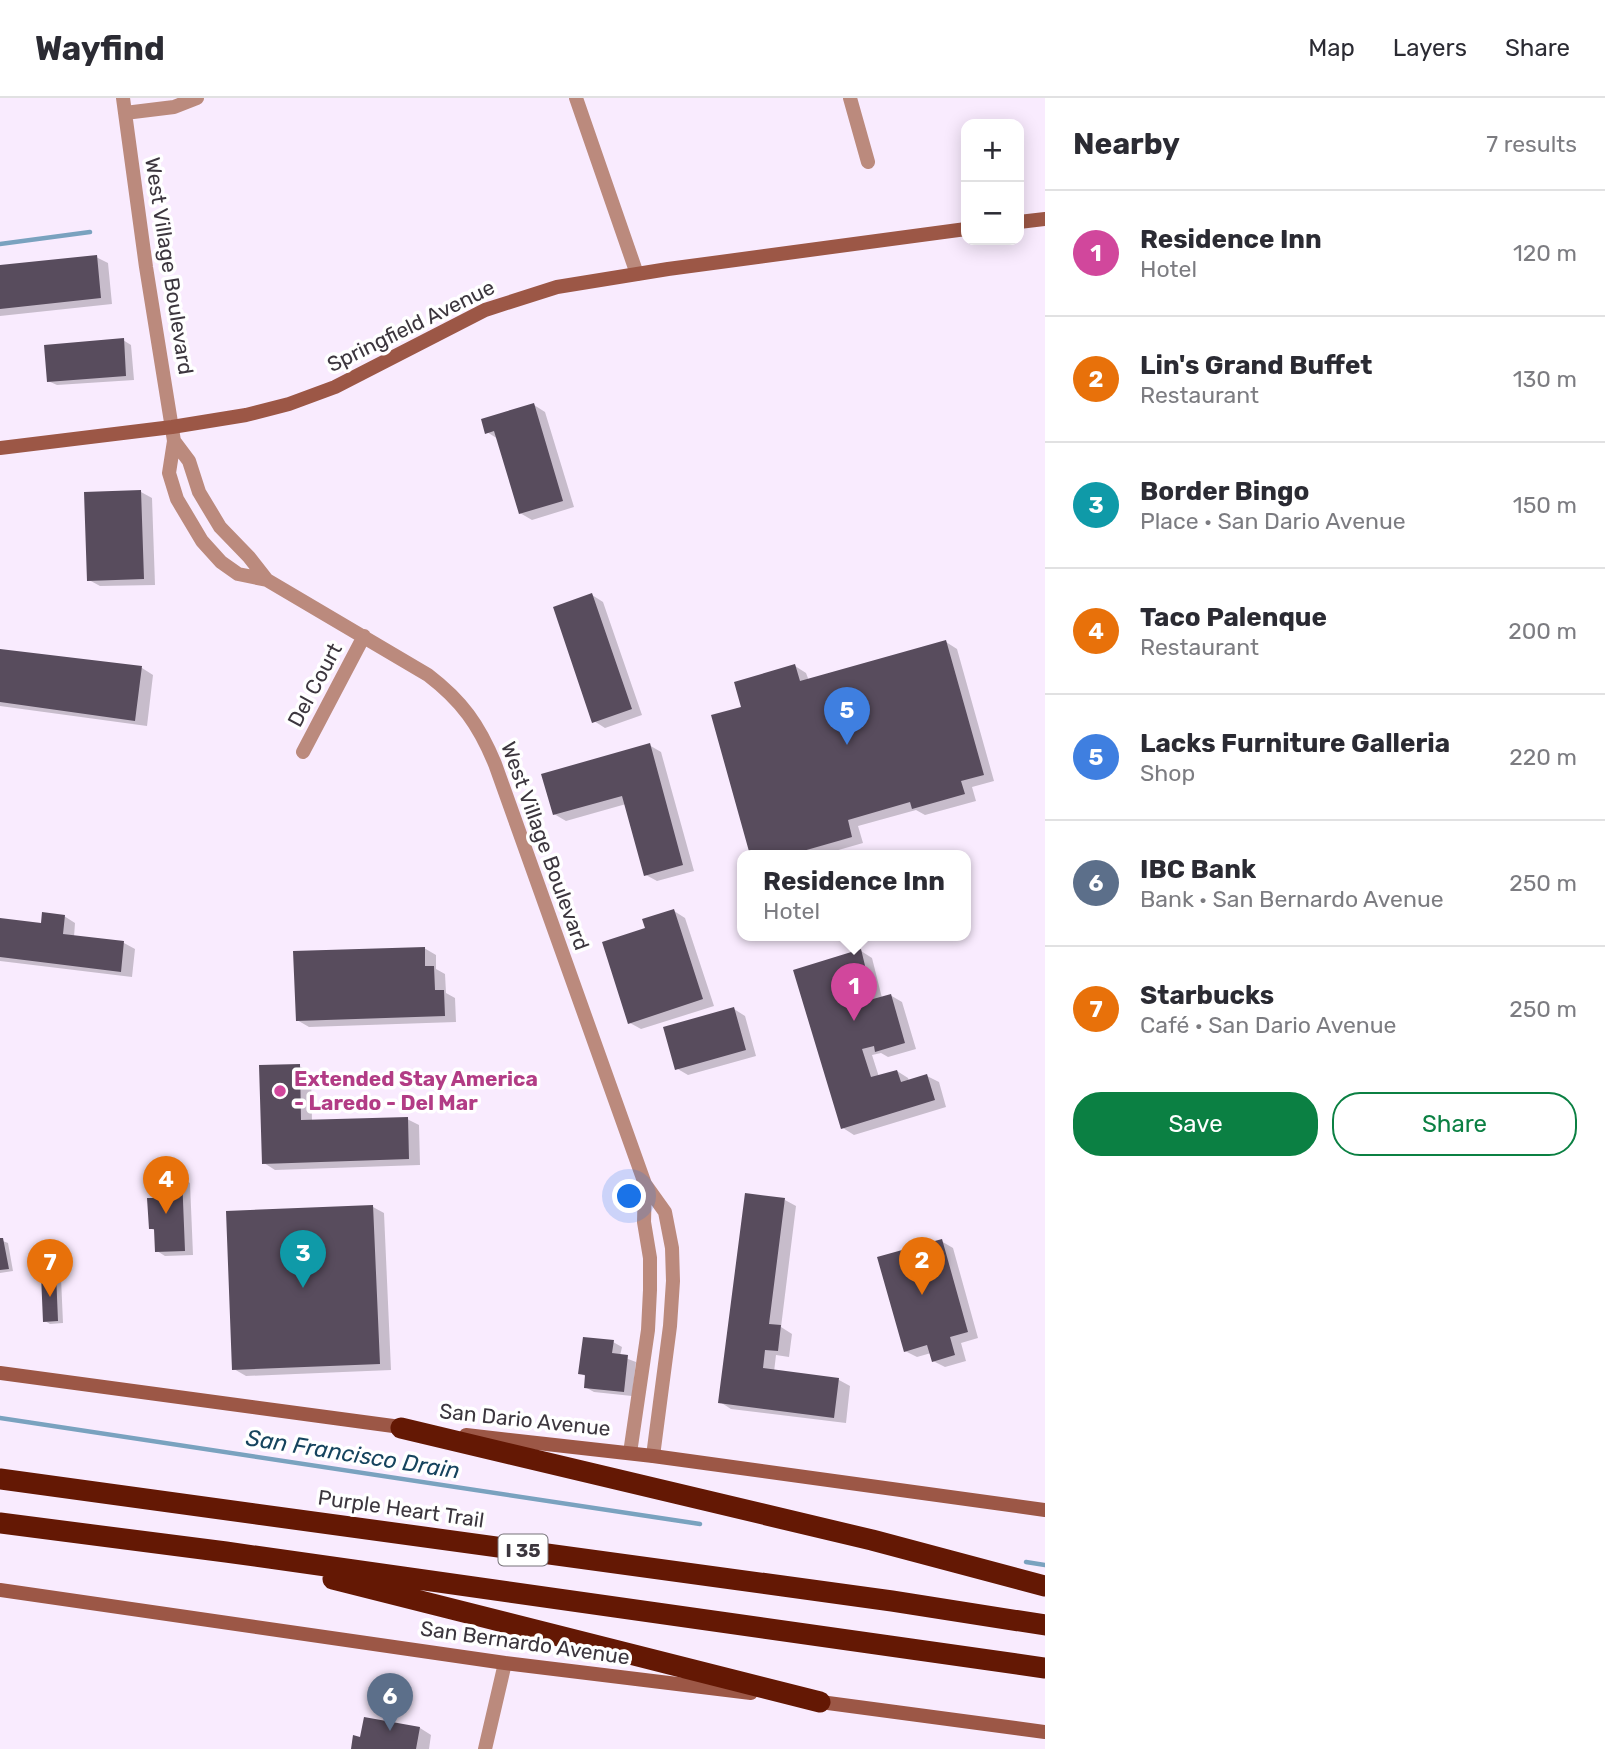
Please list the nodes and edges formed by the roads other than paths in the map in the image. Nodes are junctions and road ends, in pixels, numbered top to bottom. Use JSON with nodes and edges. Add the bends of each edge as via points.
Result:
{"nodes":[{"id":1,"x":197,"y":98,"type":"edge"},
{"id":2,"x":576,"y":98,"type":"edge"},
{"id":3,"x":850,"y":98,"type":"edge"},
{"id":4,"x":124,"y":105,"type":"edge"},
{"id":5,"x":868,"y":162,"type":"dead end"},
{"id":6,"x":1045,"y":219,"type":"edge"},
{"id":7,"x":1024,"y":221,"type":"edge"},
{"id":8,"x":961,"y":230,"type":"edge"},
{"id":9,"x":637,"y":274,"type":"junction"},
{"id":10,"x":173,"y":434,"type":"junction"},
{"id":11,"x":0,"y":448,"type":"edge"},
{"id":12,"x":268,"y":580,"type":"junction"},
{"id":13,"x":364,"y":636,"type":"junction"},
{"id":14,"x":303,"y":752,"type":"dead end"},
{"id":15,"x":645,"y":1184,"type":"junction"},
{"id":16,"x":0,"y":1373,"type":"edge"},
{"id":17,"x":401,"y":1428,"type":"junction"},
{"id":18,"x":630,"y":1453,"type":"junction"},
{"id":19,"x":653,"y":1456,"type":"junction"},
{"id":20,"x":0,"y":1479,"type":"edge"},
{"id":21,"x":1045,"y":1510,"type":"edge"},
{"id":22,"x":0,"y":1523,"type":"edge"},
{"id":23,"x":226,"y":1552,"type":"junction"},
{"id":24,"x":1045,"y":1586,"type":"edge"},
{"id":25,"x":0,"y":1590,"type":"edge"},
{"id":26,"x":1045,"y":1625,"type":"edge"},
{"id":27,"x":505,"y":1662,"type":"junction"},
{"id":28,"x":1045,"y":1668,"type":"edge"},
{"id":29,"x":820,"y":1702,"type":"junction"},
{"id":30,"x":1045,"y":1732,"type":"edge"},
{"id":31,"x":485,"y":1749,"type":"edge"}],
"edges":[{"from":1,"to":4,"type":"street","via":[[174,107]]},
{"from":2,"to":9,"type":"street"},
{"from":3,"to":5,"type":"street"},
{"from":4,"to":10,"type":"street","name":"West Village Boulevard"},
{"from":6,"to":7,"type":"main road"},
{"from":8,"to":9,"type":"main road","name":"Springfield Avenue"},
{"from":9,"to":10,"type":"main road","name":"Springfield Avenue","via":[[556,286],[517,298],[335,387],[289,404]]},
{"from":10,"to":11,"type":"main road","name":"Springfield Avenue"},
{"from":10,"to":12,"type":"street","name":"West Village Boulevard","via":[[220,527]]},
{"from":10,"to":12,"type":"street","name":"West Village Boulevard","via":[[169,473],[177,499],[202,541],[238,574]]},
{"from":12,"to":13,"type":"street","name":"West Village Boulevard"},
{"from":13,"to":14,"type":"street","name":"Del Court"},
{"from":13,"to":15,"type":"street","name":"West Village Boulevard","via":[[450,692],[483,734]]},
{"from":15,"to":18,"type":"street","name":"West Village Boulevard","via":[[648,1330]]},
{"from":15,"to":19,"type":"street","name":"West Village Boulevard","via":[[665,1212],[673,1280]]},
{"from":16,"to":17,"type":"main road","name":"San Dario Avenue"},
{"from":17,"to":18,"type":"main road","name":"San Dario Avenue"},
{"from":17,"to":24,"type":"highway","via":[[872,1539]]},
{"from":18,"to":19,"type":"main road","name":"San Dario Avenue"},
{"from":19,"to":21,"type":"main road","name":"San Dario Avenue"},
{"from":20,"to":26,"type":"highway","name":"Purple Heart Trail","number":"I 35"},
{"from":22,"to":23,"type":"highway","number":"I 35"},
{"from":23,"to":28,"type":"highway","number":"I 35"},
{"from":23,"to":29,"type":"highway"},
{"from":25,"to":27,"type":"main road","name":"San Bernardo Avenue"},
{"from":27,"to":29,"type":"main road","name":"San Bernardo Avenue"},
{"from":27,"to":31,"type":"street"},
{"from":29,"to":30,"type":"main road","name":"San Bernardo Avenue"}]}
